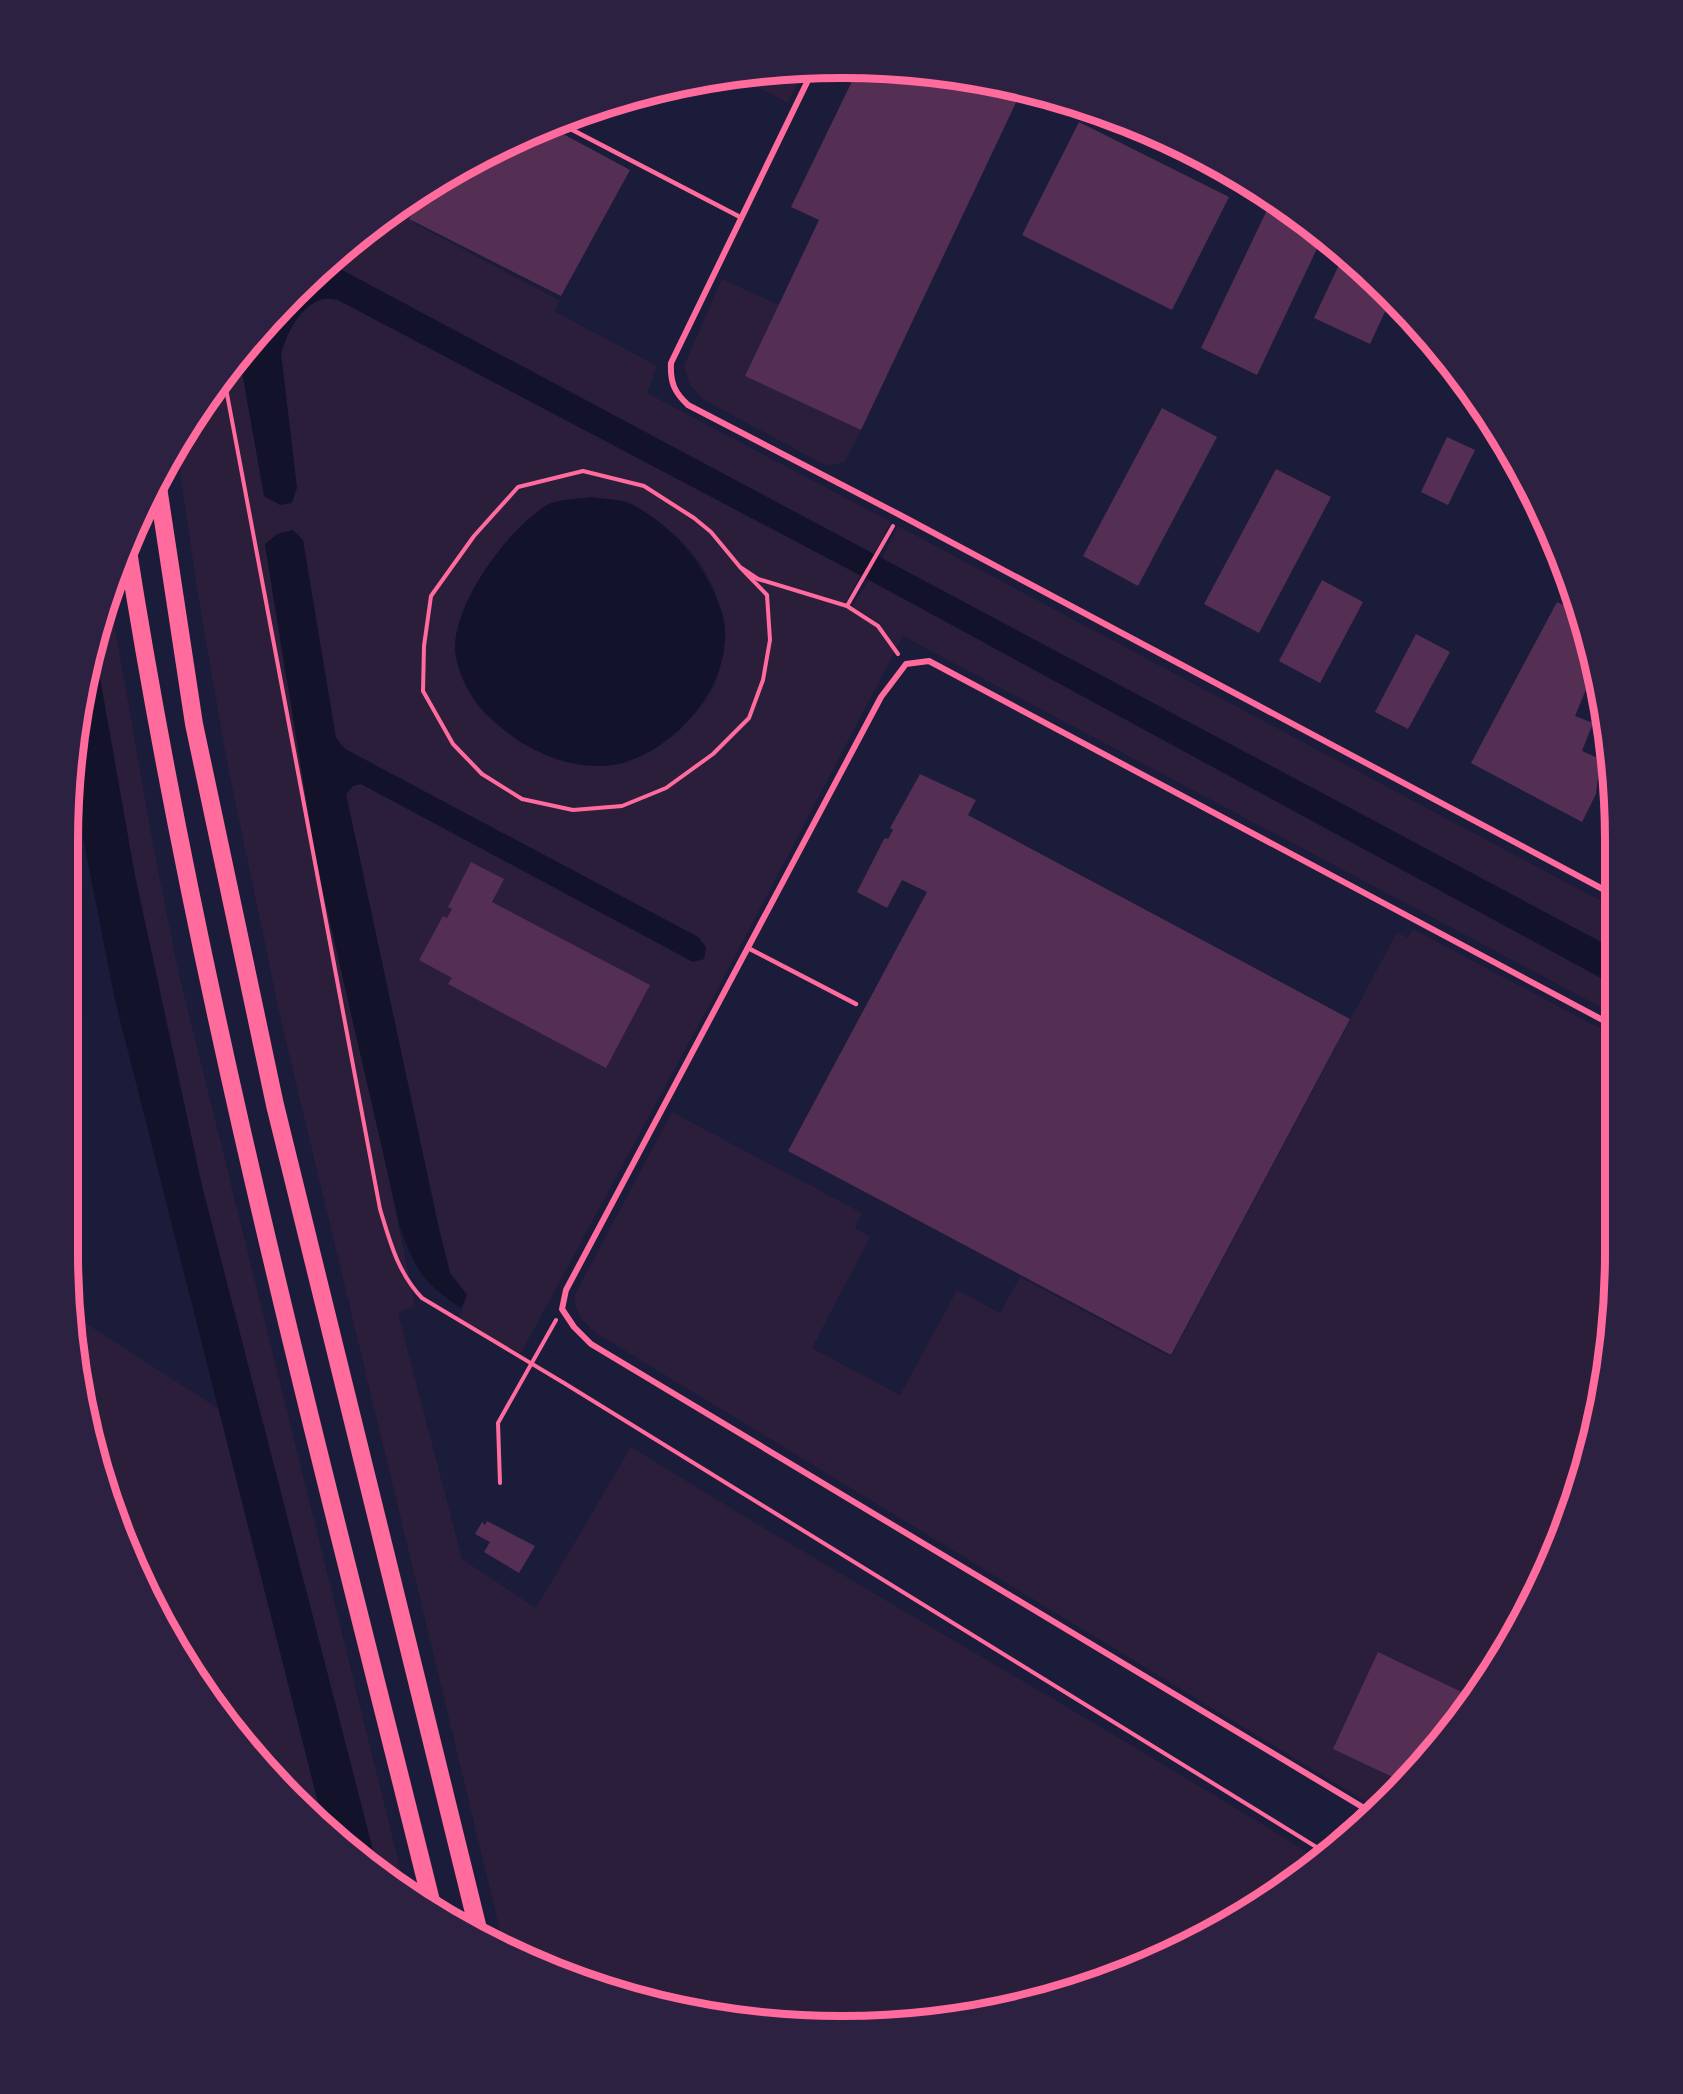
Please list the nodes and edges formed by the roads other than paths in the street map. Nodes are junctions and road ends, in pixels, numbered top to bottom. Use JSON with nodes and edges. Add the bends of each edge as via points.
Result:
{"nodes":[{"id":1,"x":809,"y":79,"type":"edge"},
{"id":2,"x":570,"y":129,"type":"edge"},
{"id":3,"x":742,"y":218,"type":"junction"},
{"id":4,"x":160,"y":499,"type":"edge"},
{"id":5,"x":130,"y":565,"type":"edge"},
{"id":6,"x":1605,"y":890,"type":"edge"},
{"id":7,"x":748,"y":948,"type":"junction"},
{"id":8,"x":856,"y":1004,"type":"dead end"},
{"id":9,"x":1605,"y":1021,"type":"edge"},
{"id":10,"x":1364,"y":1808,"type":"edge"},
{"id":11,"x":429,"y":1895,"type":"edge"},
{"id":12,"x":476,"y":1923,"type":"edge"}],
"edges":[{"from":1,"to":3,"type":"street"},
{"from":2,"to":3,"type":"lane"},
{"from":3,"to":6,"type":"street","via":[[671,363],[675,393],[688,405]]},
{"from":4,"to":12,"type":"highway","via":[[194,723],[275,1105]]},
{"from":5,"to":11,"type":"highway","via":[[150,696],[210,991]]},
{"from":7,"to":8,"type":"lane"},
{"from":7,"to":9,"type":"street","via":[[881,697],[906,664],[928,661]]},
{"from":7,"to":10,"type":"street","via":[[566,1290],[562,1309],[574,1328],[591,1344]]}]}
